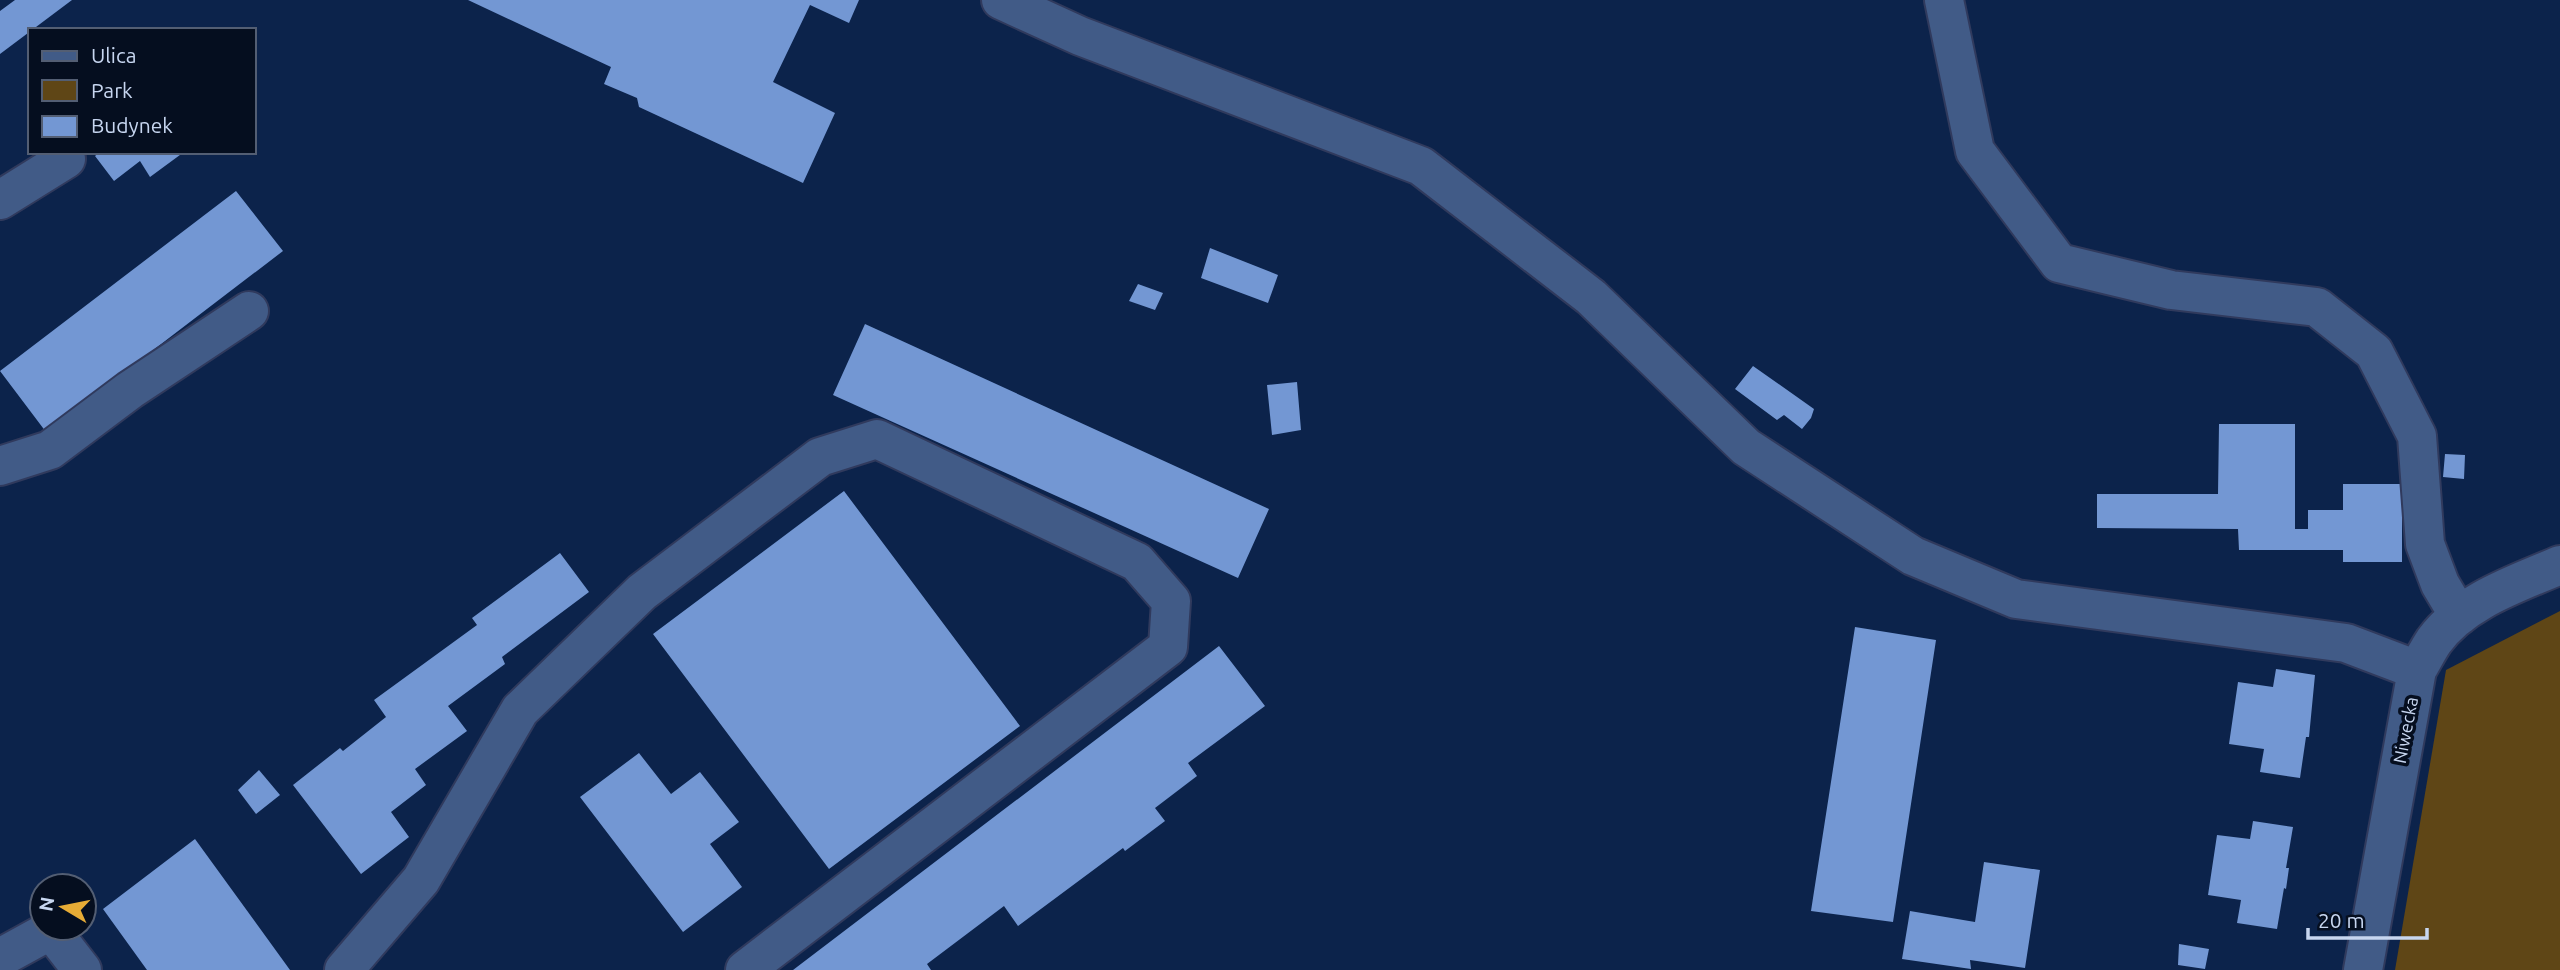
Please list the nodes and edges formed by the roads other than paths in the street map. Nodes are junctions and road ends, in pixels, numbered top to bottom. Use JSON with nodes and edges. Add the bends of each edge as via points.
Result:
{"nodes":[{"id":1,"x":1001,"y":0,"type":"edge"},
{"id":2,"x":1944,"y":0,"type":"edge"},
{"id":3,"x":66,"y":159,"type":"dead end"},
{"id":4,"x":0,"y":200,"type":"edge"},
{"id":5,"x":249,"y":311,"type":"dead end"},
{"id":6,"x":0,"y":467,"type":"edge"},
{"id":7,"x":2560,"y":565,"type":"edge"},
{"id":8,"x":2459,"y":616,"type":"junction"},
{"id":9,"x":2417,"y":670,"type":"junction"},
{"id":10,"x":0,"y":958,"type":"edge"},
{"id":11,"x":82,"y":970,"type":"edge"},
{"id":12,"x":344,"y":970,"type":"edge"},
{"id":13,"x":745,"y":970,"type":"edge"},
{"id":14,"x":2363,"y":970,"type":"edge"}],
"edges":[{"from":1,"to":9,"type":"street","via":[[1080,36],[1421,166],[1591,297],[1746,447],[1913,556],[2016,599],[2346,643]]},
{"from":2,"to":8,"type":"street","via":[[1975,151],[2059,263],[2171,290],[2317,307],[2374,352],[2417,436],[2425,544],[2440,584]]},
{"from":3,"to":4,"type":"street"},
{"from":5,"to":6,"type":"street","via":[[50,450]]},
{"from":7,"to":8,"type":"street","name":"Niwecka","via":[[2499,591]]},
{"from":8,"to":9,"type":"street","name":"Niwecka","via":[[2435,640]]},
{"from":9,"to":14,"type":"street","name":"Niwecka"},
{"from":10,"to":11,"type":"street","via":[[51,930]]},
{"from":12,"to":13,"type":"street","via":[[421,880],[520,710],[642,592],[820,457],[877,439],[1137,562],[1171,601],[1168,648]]}]}
